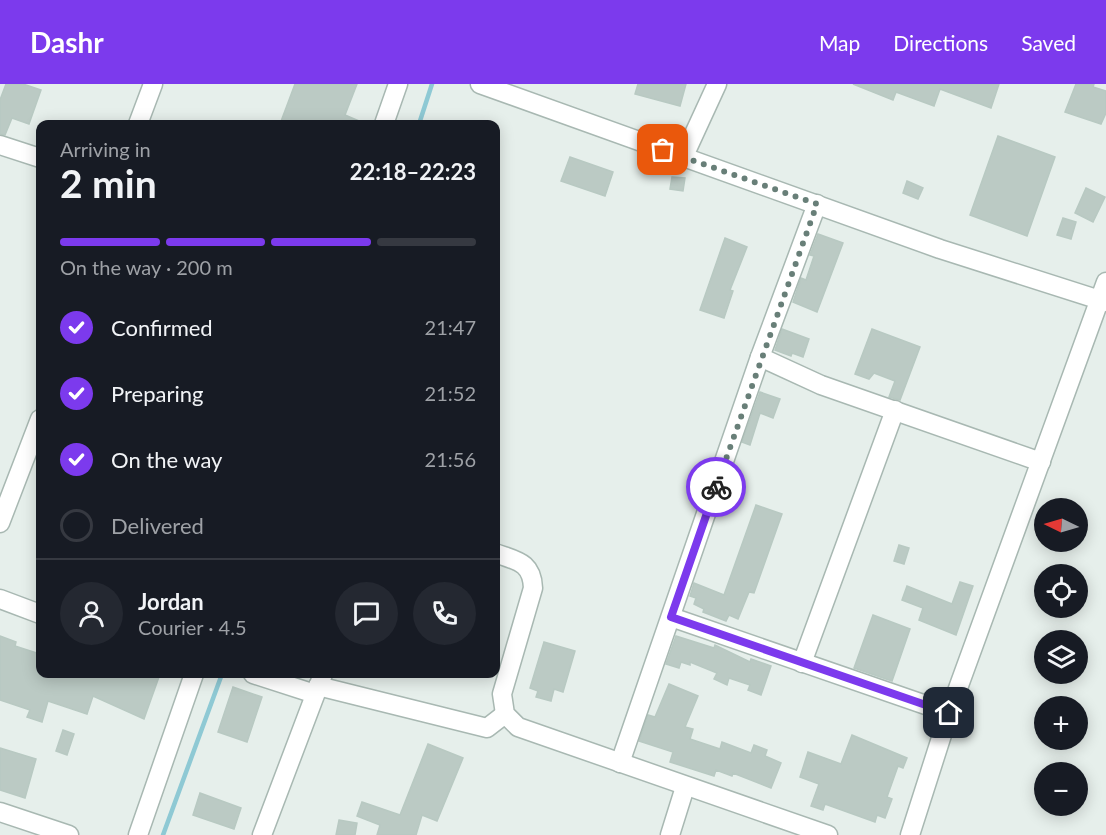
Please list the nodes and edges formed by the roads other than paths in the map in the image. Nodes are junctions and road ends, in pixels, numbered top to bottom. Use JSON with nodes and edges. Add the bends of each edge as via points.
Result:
{"nodes":[{"id":1,"x":153,"y":84,"type":"edge"},
{"id":2,"x":398,"y":84,"type":"edge"},
{"id":3,"x":480,"y":84,"type":"edge"},
{"id":4,"x":717,"y":84,"type":"edge"},
{"id":5,"x":140,"y":120,"type":"edge"},
{"id":6,"x":385,"y":120,"type":"edge"},
{"id":7,"x":0,"y":145,"type":"edge"},
{"id":8,"x":36,"y":157,"type":"edge"},
{"id":9,"x":683,"y":158,"type":"junction"},
{"id":10,"x":817,"y":204,"type":"junction"},
{"id":11,"x":1106,"y":282,"type":"edge"},
{"id":12,"x":1103,"y":301,"type":"edge"},
{"id":13,"x":760,"y":357,"type":"junction"},
{"id":14,"x":895,"y":410,"type":"junction"},
{"id":15,"x":36,"y":429,"type":"edge"},
{"id":16,"x":1041,"y":462,"type":"junction"},
{"id":17,"x":0,"y":523,"type":"edge"},
{"id":18,"x":500,"y":555,"type":"edge"},
{"id":19,"x":0,"y":599,"type":"edge"},
{"id":20,"x":36,"y":612,"type":"edge"},
{"id":21,"x":671,"y":617,"type":"junction"},
{"id":22,"x":802,"y":663,"type":"junction"},
{"id":23,"x":193,"y":678,"type":"edge"},
{"id":24,"x":277,"y":678,"type":"edge"},
{"id":25,"x":319,"y":685,"type":"edge"},
{"id":26,"x":949,"y":713,"type":"junction"},
{"id":27,"x":505,"y":714,"type":"junction"},
{"id":28,"x":620,"y":764,"type":"junction"},
{"id":29,"x":685,"y":787,"type":"junction"},
{"id":30,"x":0,"y":812,"type":"edge"},
{"id":31,"x":69,"y":835,"type":"edge"},
{"id":32,"x":138,"y":835,"type":"edge"},
{"id":33,"x":262,"y":835,"type":"edge"},
{"id":34,"x":670,"y":835,"type":"edge"},
{"id":35,"x":828,"y":835,"type":"edge"},
{"id":36,"x":910,"y":835,"type":"edge"}],
"edges":[{"from":1,"to":5,"type":"street"},
{"from":2,"to":6,"type":"street"},
{"from":3,"to":9,"type":"street"},
{"from":4,"to":9,"type":"street"},
{"from":7,"to":8,"type":"street"},
{"from":9,"to":10,"type":"street"},
{"from":10,"to":12,"type":"street","via":[[940,249]]},
{"from":10,"to":13,"type":"street"},
{"from":11,"to":12,"type":"street"},
{"from":12,"to":16,"type":"street"},
{"from":13,"to":14,"type":"street","via":[[821,385]]},
{"from":13,"to":21,"type":"street"},
{"from":14,"to":16,"type":"street"},
{"from":14,"to":22,"type":"street"},
{"from":15,"to":17,"type":"street"},
{"from":16,"to":26,"type":"street"},
{"from":18,"to":27,"type":"street","via":[[524,564],[533,574],[533,588],[502,694]]},
{"from":19,"to":20,"type":"street"},
{"from":21,"to":22,"type":"street"},
{"from":21,"to":28,"type":"street"},
{"from":22,"to":26,"type":"street"},
{"from":23,"to":32,"type":"street"},
{"from":24,"to":25,"type":"street"},
{"from":25,"to":27,"type":"street","via":[[487,728]]},
{"from":25,"to":33,"type":"street"},
{"from":26,"to":36,"type":"street"},
{"from":27,"to":28,"type":"street","via":[[518,727]]},
{"from":28,"to":29,"type":"street"},
{"from":29,"to":34,"type":"street"},
{"from":29,"to":35,"type":"street"},
{"from":30,"to":31,"type":"street"}]}
